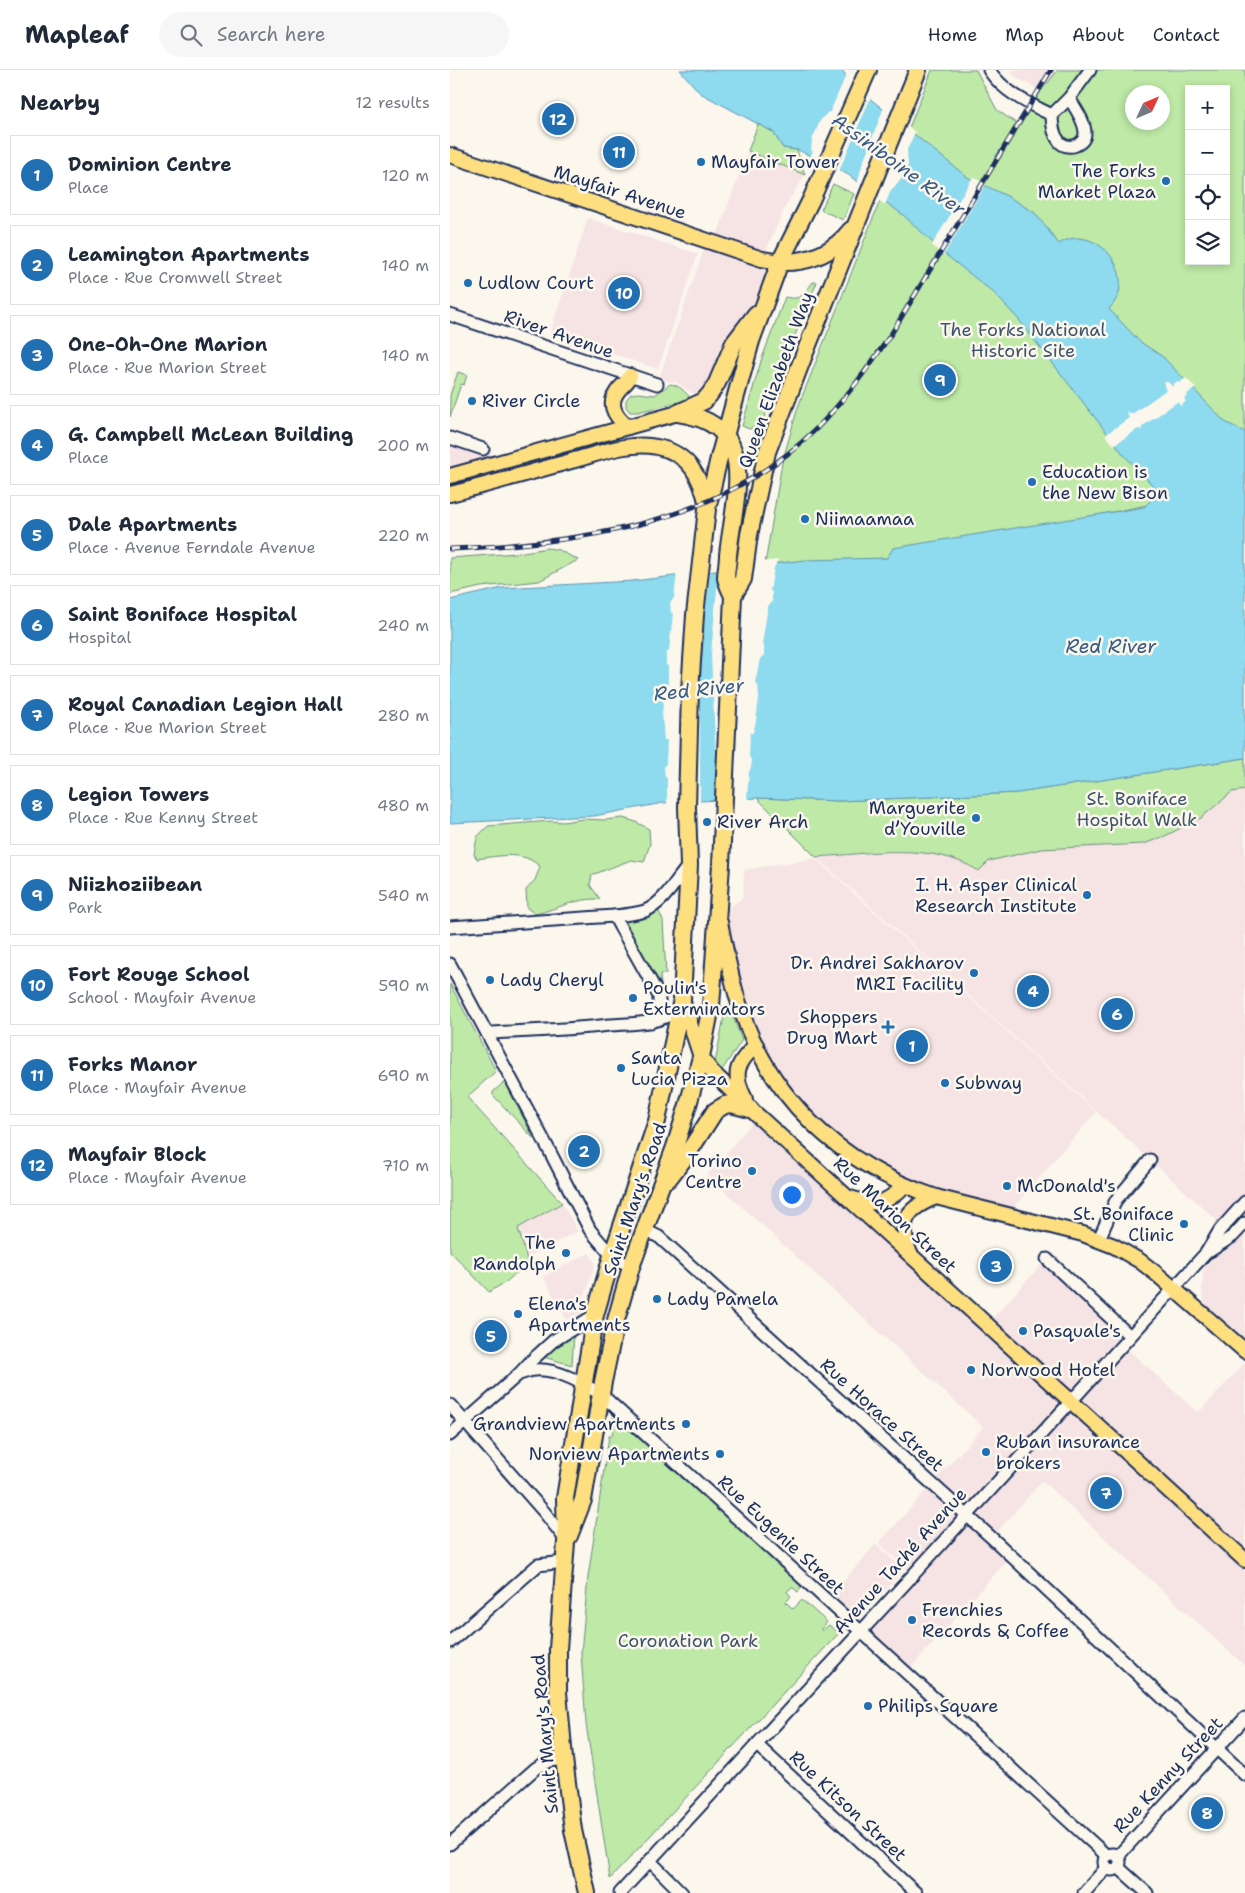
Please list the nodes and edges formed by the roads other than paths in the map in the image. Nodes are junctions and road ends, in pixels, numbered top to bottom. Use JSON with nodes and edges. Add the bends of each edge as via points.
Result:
{"nodes":[{"id":1,"x":868,"y":70,"type":"edge"},
{"id":2,"x":918,"y":70,"type":"edge"},
{"id":3,"x":989,"y":70,"type":"edge"},
{"id":4,"x":1090,"y":70,"type":"edge"},
{"id":5,"x":1069,"y":98,"type":"junction"},
{"id":6,"x":1052,"y":115,"type":"junction"},
{"id":7,"x":450,"y":155,"type":"edge"},
{"id":8,"x":858,"y":222,"type":"junction"},
{"id":9,"x":780,"y":262,"type":"junction"},
{"id":10,"x":766,"y":300,"type":"junction"},
{"id":11,"x":450,"y":315,"type":"edge"},
{"id":12,"x":630,"y":376,"type":"junction"},
{"id":13,"x":657,"y":384,"type":"dead end"},
{"id":14,"x":678,"y":413,"type":"junction"},
{"id":15,"x":628,"y":427,"type":"junction"},
{"id":16,"x":726,"y":436,"type":"junction"},
{"id":17,"x":450,"y":438,"type":"edge"},
{"id":18,"x":483,"y":449,"type":"dead end"},
{"id":19,"x":450,"y":476,"type":"edge"},
{"id":20,"x":450,"y":494,"type":"edge"},
{"id":21,"x":707,"y":509,"type":"junction"},
{"id":22,"x":732,"y":596,"type":"junction"},
{"id":23,"x":689,"y":865,"type":"junction"},
{"id":24,"x":721,"y":865,"type":"joint"},
{"id":25,"x":614,"y":916,"type":"junction"},
{"id":26,"x":718,"y":916,"type":"junction"},
{"id":27,"x":450,"y":927,"type":"edge"},
{"id":28,"x":450,"y":964,"type":"edge"},
{"id":29,"x":681,"y":1004,"type":"junction"},
{"id":30,"x":651,"y":1022,"type":"junction"},
{"id":31,"x":487,"y":1033,"type":"junction"},
{"id":32,"x":756,"y":1045,"type":"junction"},
{"id":33,"x":701,"y":1057,"type":"junction"},
{"id":34,"x":750,"y":1109,"type":"junction"},
{"id":35,"x":658,"y":1121,"type":"junction"},
{"id":36,"x":675,"y":1147,"type":"junction"},
{"id":37,"x":1150,"y":1160,"type":"dead end"},
{"id":38,"x":904,"y":1186,"type":"junction"},
{"id":39,"x":660,"y":1189,"type":"junction"},
{"id":40,"x":847,"y":1197,"type":"junction"},
{"id":41,"x":936,"y":1198,"type":"junction"},
{"id":42,"x":1245,"y":1202,"type":"edge"},
{"id":43,"x":1245,"y":1223,"type":"edge"},
{"id":44,"x":645,"y":1230,"type":"junction"},
{"id":45,"x":1099,"y":1239,"type":"junction"},
{"id":46,"x":1206,"y":1253,"type":"junction"},
{"id":47,"x":612,"y":1256,"type":"junction"},
{"id":48,"x":911,"y":1256,"type":"junction"},
{"id":49,"x":1047,"y":1259,"type":"dead end"},
{"id":50,"x":632,"y":1267,"type":"junction"},
{"id":51,"x":1173,"y":1288,"type":"junction"},
{"id":52,"x":595,"y":1315,"type":"junction"},
{"id":53,"x":1130,"y":1336,"type":"junction"},
{"id":54,"x":1245,"y":1351,"type":"edge"},
{"id":55,"x":520,"y":1374,"type":"junction"},
{"id":56,"x":583,"y":1384,"type":"junction"},
{"id":57,"x":602,"y":1395,"type":"junction"},
{"id":58,"x":1071,"y":1401,"type":"junction"},
{"id":59,"x":450,"y":1405,"type":"edge"},
{"id":60,"x":465,"y":1422,"type":"junction"},
{"id":61,"x":450,"y":1435,"type":"edge"},
{"id":62,"x":966,"y":1515,"type":"junction"},
{"id":63,"x":566,"y":1542,"type":"junction"},
{"id":64,"x":1245,"y":1560,"type":"edge"},
{"id":65,"x":564,"y":1562,"type":"junction"},
{"id":66,"x":860,"y":1631,"type":"junction"},
{"id":67,"x":450,"y":1642,"type":"edge"},
{"id":68,"x":1245,"y":1718,"type":"edge"},
{"id":69,"x":757,"y":1745,"type":"junction"},
{"id":70,"x":1217,"y":1748,"type":"junction"},
{"id":71,"x":564,"y":1759,"type":"junction"},
{"id":72,"x":1245,"y":1774,"type":"edge"},
{"id":73,"x":450,"y":1843,"type":"edge"},
{"id":74,"x":650,"y":1861,"type":"junction"},
{"id":75,"x":1112,"y":1862,"type":"junction"},
{"id":76,"x":587,"y":1893,"type":"edge"},
{"id":77,"x":620,"y":1893,"type":"edge"},
{"id":78,"x":682,"y":1893,"type":"edge"},
{"id":79,"x":916,"y":1893,"type":"edge"},
{"id":80,"x":1084,"y":1893,"type":"edge"},
{"id":81,"x":1147,"y":1893,"type":"edge"}],
"edges":[{"from":1,"to":9,"type":"highway","name":"Queen Elizabeth Way"},
{"from":2,"to":8,"type":"highway","name":"Queen Elizabeth Way"},
{"from":3,"to":6,"type":"street","via":[[1008,91]]},
{"from":4,"to":5,"type":"street"},
{"from":5,"to":6,"type":"street"},
{"from":5,"to":6,"type":"street","via":[[1082,120],[1085,134],[1082,141],[1073,146],[1061,143]]},
{"from":7,"to":9,"type":"main road","name":"Mayfair Avenue","via":[[762,259]]},
{"from":8,"to":9,"type":"highway","via":[[846,237],[818,257],[798,263]]},
{"from":8,"to":22,"type":"highway","name":"Queen Elizabeth Way","via":[[768,452],[749,535],[743,579]]},
{"from":9,"to":10,"type":"highway","name":"Queen Elizabeth Way"},
{"from":10,"to":14,"type":"highway","via":[[734,343],[710,394],[704,401]]},
{"from":10,"to":16,"type":"highway","name":"Queen Elizabeth Way","via":[[751,341]]},
{"from":11,"to":12,"type":"street","name":"River Avenue"},
{"from":12,"to":13,"type":"street","name":"River Avenue"},
{"from":12,"to":15,"type":"main road","via":[[627,383],[617,390],[612,402],[616,415]]},
{"from":14,"to":15,"type":"main road"},
{"from":14,"to":16,"type":"highway","via":[[706,420]]},
{"from":15,"to":19,"type":"main road"},
{"from":16,"to":21,"type":"highway","name":"Queen Elizabeth Way"},
{"from":16,"to":22,"type":"highway","via":[[738,466],[726,578]]},
{"from":17,"to":18,"type":"street"},
{"from":20,"to":21,"type":"main road","via":[[645,445],[673,452],[692,468],[702,484]]},
{"from":21,"to":23,"type":"highway","name":"Queen Elizabeth Way","via":[[690,691]]},
{"from":22,"to":24,"type":"highway","name":"Queen Elizabeth Way"},
{"from":23,"to":25,"type":"street","via":[[656,904],[644,911]]},
{"from":23,"to":29,"type":"highway","name":"Saint Mary's Road"},
{"from":24,"to":26,"type":"highway","name":"Saint Mary's Road"},
{"from":25,"to":27,"type":"street"},
{"from":25,"to":30,"type":"street","via":[[659,996],[659,1010]]},
{"from":26,"to":32,"type":"main road","via":[[736,996]]},
{"from":26,"to":33,"type":"highway","name":"Saint Mary's Road","via":[[712,998]]},
{"from":28,"to":31,"type":"street"},
{"from":29,"to":30,"type":"street","via":[[667,1018]]},
{"from":29,"to":33,"type":"main road","name":"Rue Marion Street"},
{"from":29,"to":35,"type":"highway","name":"Saint Mary's Road"},
{"from":30,"to":31,"type":"street"},
{"from":31,"to":47,"type":"street","via":[[590,1230]]},
{"from":32,"to":34,"type":"main road","via":[[742,1060],[737,1074],[738,1086]]},
{"from":32,"to":38,"type":"main road","via":[[778,1084],[815,1127],[859,1161]]},
{"from":33,"to":34,"type":"main road","name":"Rue Marion Street"},
{"from":33,"to":36,"type":"highway","name":"Saint Mary's Road"},
{"from":34,"to":39,"type":"highway","via":[[725,1104],[715,1111]]},
{"from":34,"to":40,"type":"main road","name":"Rue Marion Street"},
{"from":35,"to":36,"type":"highway"},
{"from":35,"to":47,"type":"highway","name":"Saint Mary's Road"},
{"from":36,"to":39,"type":"highway","name":"Saint Mary's Road"},
{"from":37,"to":45,"type":"street","via":[[1116,1200]]},
{"from":38,"to":40,"type":"main road","via":[[881,1203]]},
{"from":38,"to":41,"type":"main road"},
{"from":39,"to":44,"type":"highway","name":"Saint Mary's Road"},
{"from":40,"to":48,"type":"main road","name":"Rue Marion Street"},
{"from":41,"to":45,"type":"main road"},
{"from":41,"to":48,"type":"main road","via":[[919,1204],[907,1217],[905,1241]]},
{"from":42,"to":46,"type":"street","name":"Avenue Taché Avenue","via":[[1220,1230]]},
{"from":43,"to":46,"type":"street","name":"Avenue Taché Avenue","via":[[1233,1236]]},
{"from":44,"to":50,"type":"highway","name":"Saint Mary's Road"},
{"from":44,"to":62,"type":"street","name":"Rue Horace Street","via":[[660,1237]]},
{"from":45,"to":51,"type":"main road","via":[[1140,1261]]},
{"from":46,"to":51,"type":"street","name":"Avenue Taché Avenue"},
{"from":47,"to":50,"type":"street"},
{"from":47,"to":52,"type":"highway","name":"Saint Mary's Road"},
{"from":48,"to":58,"type":"main road","name":"Rue Marion Street"},
{"from":49,"to":53,"type":"street"},
{"from":50,"to":57,"type":"highway","name":"Saint Mary's Road","via":[[616,1320]]},
{"from":51,"to":53,"type":"street","name":"Avenue Taché Avenue"},
{"from":51,"to":54,"type":"main road"},
{"from":52,"to":55,"type":"street","via":[[553,1341]]},
{"from":52,"to":56,"type":"highway","name":"Saint Mary's Road"},
{"from":53,"to":58,"type":"street","name":"Avenue Taché Avenue"},
{"from":55,"to":56,"type":"street","name":"Rue Eugenie Street","via":[[546,1370]]},
{"from":55,"to":60,"type":"street"},
{"from":56,"to":57,"type":"street","name":"Rue Eugenie Street"},
{"from":56,"to":63,"type":"highway","name":"Saint Mary's Road","via":[[565,1498]]},
{"from":57,"to":63,"type":"highway","name":"Saint Mary's Road","via":[[583,1500]]},
{"from":57,"to":66,"type":"street","name":"Rue Eugenie Street"},
{"from":58,"to":62,"type":"street","name":"Avenue Taché Avenue"},
{"from":58,"to":64,"type":"main road","name":"Rue Marion Street"},
{"from":59,"to":60,"type":"street"},
{"from":60,"to":61,"type":"street"},
{"from":60,"to":63,"type":"street","via":[[545,1513]]},
{"from":62,"to":66,"type":"street","name":"Avenue Taché Avenue"},
{"from":62,"to":70,"type":"street","name":"Rue Horace Street"},
{"from":63,"to":65,"type":"highway","name":"Saint Mary's Road"},
{"from":65,"to":67,"type":"street","via":[[538,1565]]},
{"from":65,"to":71,"type":"highway","name":"Saint Mary's Road","via":[[558,1692]]},
{"from":66,"to":69,"type":"street","name":"Avenue Taché Avenue"},
{"from":66,"to":75,"type":"street","name":"Rue Eugenie Street"},
{"from":68,"to":70,"type":"street","name":"Rue Kenny Street"},
{"from":69,"to":74,"type":"street","name":"Avenue Taché Avenue"},
{"from":69,"to":79,"type":"street","name":"Rue Kitson Street"},
{"from":70,"to":72,"type":"street","name":"Rue Horace Street"},
{"from":70,"to":75,"type":"street","name":"Rue Kenny Street"},
{"from":71,"to":73,"type":"street","via":[[549,1761],[536,1768]]},
{"from":71,"to":76,"type":"highway","name":"Saint Mary's Road","via":[[573,1830]]},
{"from":74,"to":77,"type":"street","name":"Avenue Taché Avenue"},
{"from":74,"to":78,"type":"street"},
{"from":75,"to":80,"type":"street","name":"Rue Kenny Street"},
{"from":75,"to":81,"type":"street","name":"Rue Eugenie Street"}]}
